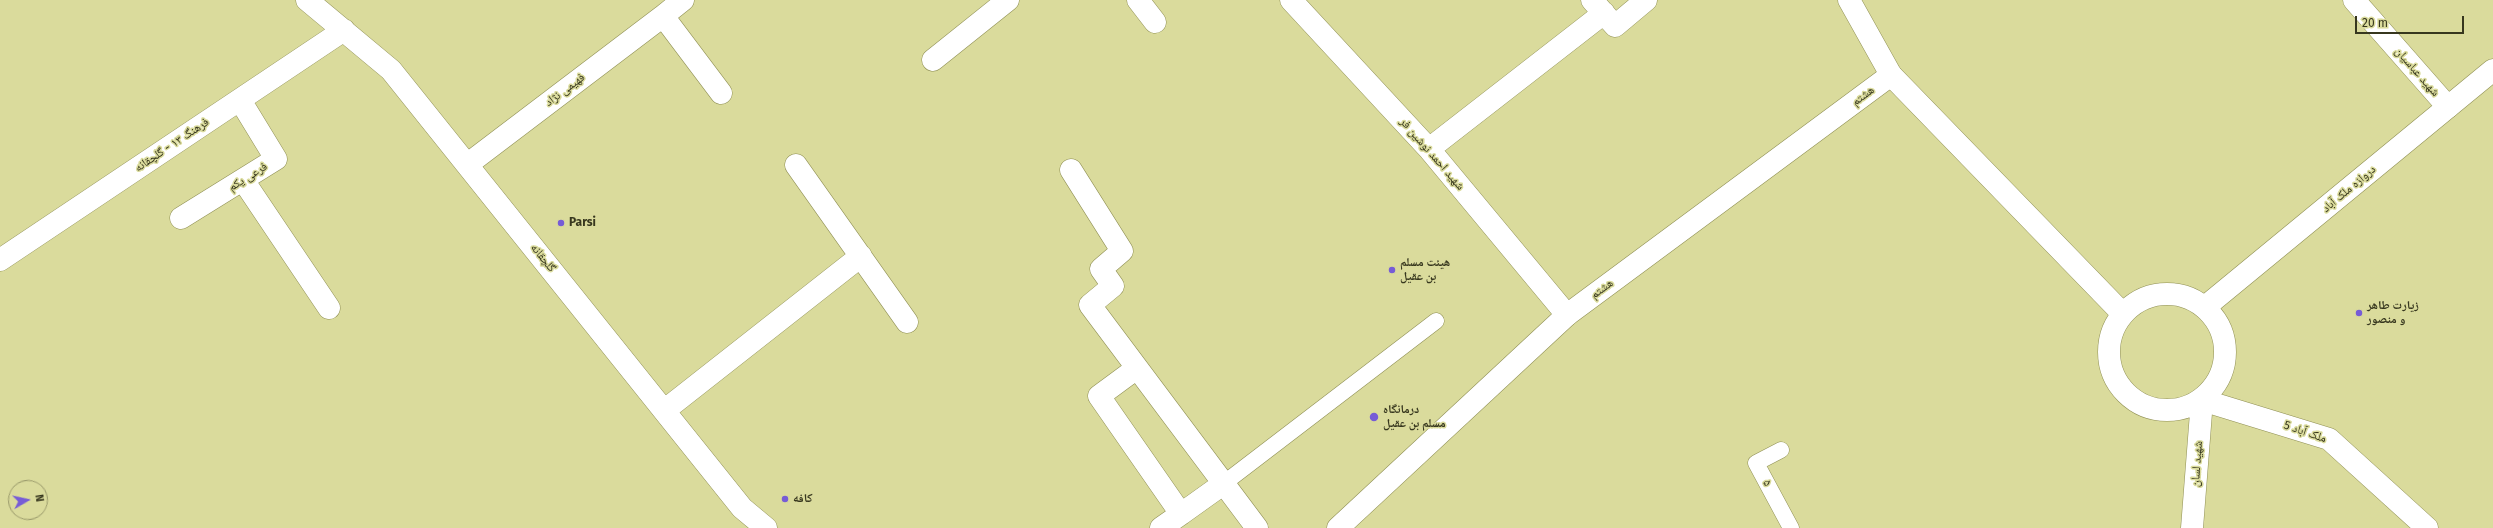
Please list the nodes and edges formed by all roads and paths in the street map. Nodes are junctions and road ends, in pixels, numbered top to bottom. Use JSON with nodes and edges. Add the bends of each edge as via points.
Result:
{"nodes":[{"id":1,"x":307,"y":0,"type":"edge"},
{"id":2,"x":683,"y":0,"type":"edge"},
{"id":3,"x":1008,"y":0,"type":"edge"},
{"id":4,"x":1138,"y":0,"type":"edge"},
{"id":5,"x":1291,"y":0,"type":"edge"},
{"id":6,"x":1646,"y":0,"type":"edge"},
{"id":7,"x":2354,"y":0,"type":"edge"},
{"id":8,"x":1856,"y":2,"type":"edge"},
{"id":9,"x":1598,"y":6,"type":"edge"},
{"id":10,"x":663,"y":16,"type":"junction"},
{"id":11,"x":1155,"y":22,"type":"dead end"},
{"id":12,"x":344,"y":30,"type":"junction"},
{"id":13,"x":933,"y":60,"type":"dead end"},
{"id":14,"x":2493,"y":70,"type":"edge"},
{"id":15,"x":1891,"y":75,"type":"junction"},
{"id":16,"x":721,"y":93,"type":"dead end"},
{"id":17,"x":240,"y":100,"type":"junction"},
{"id":18,"x":2448,"y":107,"type":"junction"},
{"id":19,"x":1429,"y":149,"type":"junction"},
{"id":20,"x":468,"y":164,"type":"junction"},
{"id":21,"x":796,"y":165,"type":"dead end"},
{"id":22,"x":1071,"y":170,"type":"dead end"},
{"id":23,"x":243,"y":180,"type":"junction"},
{"id":24,"x":181,"y":218,"type":"dead end"},
{"id":25,"x":861,"y":256,"type":"junction"},
{"id":26,"x":0,"y":260,"type":"edge"},
{"id":27,"x":329,"y":308,"type":"dead end"},
{"id":28,"x":2205,"y":308,"type":"junction"},
{"id":29,"x":1567,"y":314,"type":"junction"},
{"id":30,"x":2122,"y":314,"type":"junction"},
{"id":31,"x":1436,"y":320,"type":"dead end"},
{"id":32,"x":907,"y":322,"type":"dead end"},
{"id":33,"x":1137,"y":368,"type":"junction"},
{"id":34,"x":2202,"y":400,"type":"junction"},
{"id":35,"x":665,"y":410,"type":"junction"},
{"id":36,"x":1781,"y":450,"type":"dead end"},
{"id":37,"x":1223,"y":484,"type":"junction"},
{"id":38,"x":1181,"y":514,"type":"junction"},
{"id":39,"x":766,"y":528,"type":"edge"},
{"id":40,"x":1161,"y":528,"type":"edge"},
{"id":41,"x":1257,"y":528,"type":"edge"},
{"id":42,"x":1338,"y":528,"type":"edge"},
{"id":43,"x":1791,"y":528,"type":"edge"},
{"id":44,"x":2192,"y":528,"type":"edge"},
{"id":45,"x":2427,"y":528,"type":"edge"}],
"edges":[{"from":1,"to":12,"type":"street","name":"گلچقانه"},
{"from":2,"to":10,"type":"street","name":"فهیمی نژاد"},
{"from":3,"to":13,"type":"street"},
{"from":4,"to":11,"type":"street"},
{"from":5,"to":19,"type":"street","name":"شهید احمد نوشین فر"},
{"from":6,"to":9,"type":"street","via":[[1615,26]]},
{"from":7,"to":18,"type":"street","name":"شهید عباسیان"},
{"from":8,"to":15,"type":"street"},
{"from":9,"to":19,"type":"street"},
{"from":10,"to":16,"type":"street"},
{"from":10,"to":20,"type":"street","name":"فهیمی نژاد"},
{"from":12,"to":17,"type":"street","name":"فرهنگ ۱۳ - گلچقانه"},
{"from":12,"to":20,"type":"street","name":"گلچقانه","via":[[391,70]]},
{"from":14,"to":18,"type":"street","name":"دروازه ملک آباد"},
{"from":15,"to":29,"type":"street","name":"هشتم"},
{"from":15,"to":30,"type":"street"},
{"from":17,"to":23,"type":"street","name":"فرعی یکم","via":[[276,159]]},
{"from":17,"to":26,"type":"street","name":"فرهنگ ۱۳ - گلچقانه"},
{"from":18,"to":28,"type":"street","name":"دروازه ملک آباد"},
{"from":19,"to":29,"type":"street","name":"شهید احمد نوشین فر"},
{"from":20,"to":35,"type":"street","name":"گلچقانه"},
{"from":21,"to":25,"type":"street"},
{"from":22,"to":33,"type":"street","via":[[1122,251],[1101,269],[1113,286],[1090,305]]},
{"from":23,"to":24,"type":"street","name":"فرعی یکم"},
{"from":23,"to":27,"type":"street"},
{"from":25,"to":32,"type":"street"},
{"from":25,"to":35,"type":"street"},
{"from":28,"to":30,"type":"street","via":[[2190,298],[2166,294],[2154,295],[2136,302]]},
{"from":28,"to":34,"type":"street","via":[[2216,319],[2222,332],[2225,355],[2220,377]]},
{"from":29,"to":42,"type":"street","name":"هشتم"},
{"from":30,"to":34,"type":"street","via":[[2110,338],[2108,352],[2115,380],[2124,391],[2134,401],[2160,410],[2188,407]]},
{"from":31,"to":37,"type":"lane"},
{"from":33,"to":37,"type":"street"},
{"from":33,"to":38,"type":"street","via":[[1099,396]]},
{"from":34,"to":44,"type":"street","name":"شهید لسان"},
{"from":34,"to":45,"type":"street","name":"ملک آباد 5","via":[[2329,439]]},
{"from":35,"to":39,"type":"street","name":"گلچقانه","via":[[742,508]]},
{"from":36,"to":43,"type":"lane","name":"۵","via":[[1756,464]]},
{"from":37,"to":38,"type":"street"},
{"from":37,"to":41,"type":"street"},
{"from":38,"to":40,"type":"street"}]}
